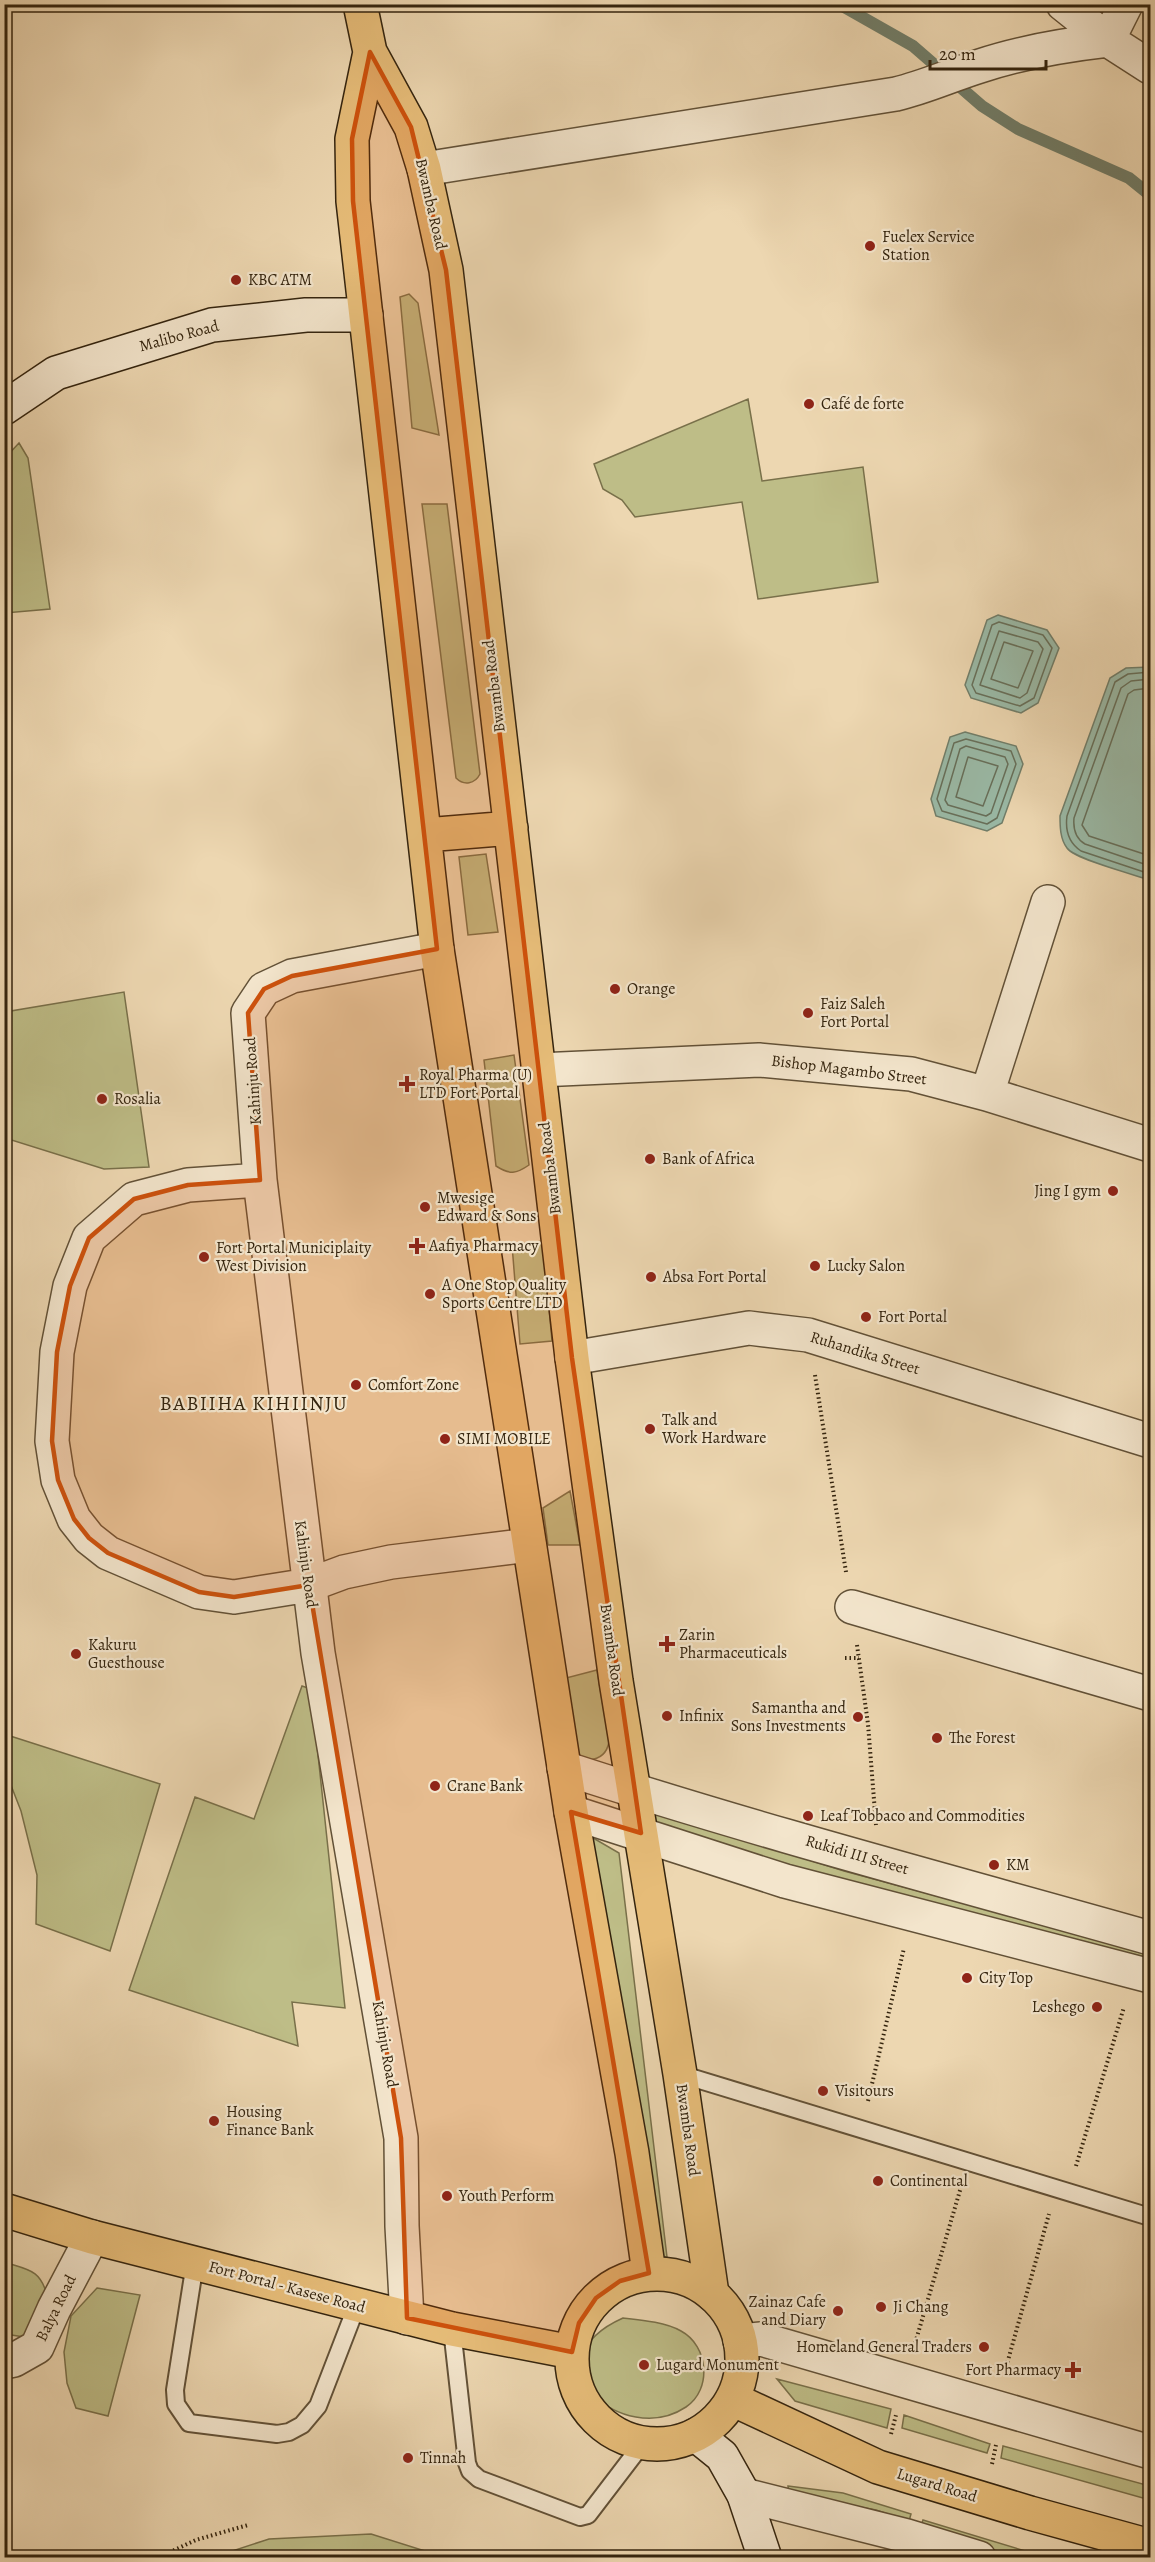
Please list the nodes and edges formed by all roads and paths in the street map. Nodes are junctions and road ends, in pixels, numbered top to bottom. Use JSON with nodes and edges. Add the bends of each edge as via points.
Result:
{"nodes":[{"id":1,"x":360,"y":4,"type":"edge"},
{"id":2,"x":1063,"y":4,"type":"edge"},
{"id":3,"x":1126,"y":4,"type":"edge"},
{"id":4,"x":1108,"y":40,"type":"junction"},
{"id":5,"x":370,"y":52,"type":"junction"},
{"id":6,"x":1150,"y":68,"type":"edge"},
{"id":7,"x":424,"y":169,"type":"junction"},
{"id":8,"x":366,"y":315,"type":"junction"},
{"id":9,"x":4,"y":408,"type":"edge"},
{"id":10,"x":511,"y":828,"type":"junction"},
{"id":11,"x":425,"y":835,"type":"junction"},
{"id":12,"x":1048,"y":902,"type":"dead end"},
{"id":13,"x":437,"y":949,"type":"junction"},
{"id":14,"x":538,"y":1070,"type":"junction"},
{"id":15,"x":987,"y":1094,"type":"junction"},
{"id":16,"x":1150,"y":1145,"type":"edge"},
{"id":17,"x":260,"y":1180,"type":"junction"},
{"id":18,"x":572,"y":1358,"type":"junction"},
{"id":19,"x":1150,"y":1441,"type":"edge"},
{"id":20,"x":529,"y":1545,"type":"junction"},
{"id":21,"x":309,"y":1585,"type":"junction"},
{"id":22,"x":852,"y":1607,"type":"dead end"},
{"id":23,"x":845,"y":1658,"type":"dead end"},
{"id":24,"x":859,"y":1658,"type":"dead end"},
{"id":25,"x":1150,"y":1694,"type":"edge"},
{"id":26,"x":564,"y":1768,"type":"junction"},
{"id":27,"x":634,"y":1791,"type":"junction"},
{"id":28,"x":571,"y":1812,"type":"junction"},
{"id":29,"x":641,"y":1833,"type":"junction"},
{"id":30,"x":912,"y":1915,"type":"junction"},
{"id":31,"x":1150,"y":1938,"type":"edge"},
{"id":32,"x":1143,"y":1974,"type":"edge"},
{"id":33,"x":680,"y":2074,"type":"junction"},
{"id":34,"x":861,"y":2131,"type":"junction"},
{"id":35,"x":968,"y":2163,"type":"junction"},
{"id":36,"x":1062,"y":2191,"type":"junction"},
{"id":37,"x":4,"y":2210,"type":"edge"},
{"id":38,"x":1150,"y":2217,"type":"edge"},
{"id":39,"x":92,"y":2236,"type":"junction"},
{"id":40,"x":195,"y":2263,"type":"junction"},
{"id":41,"x":649,"y":2273,"type":"junction"},
{"id":42,"x":712,"y":2294,"type":"junction"},
{"id":43,"x":357,"y":2305,"type":"junction"},
{"id":44,"x":407,"y":2318,"type":"junction"},
{"id":45,"x":452,"y":2330,"type":"junction"},
{"id":46,"x":740,"y":2341,"type":"junction"},
{"id":47,"x":572,"y":2352,"type":"junction"},
{"id":48,"x":4,"y":2362,"type":"edge"},
{"id":49,"x":904,"y":2380,"type":"junction"},
{"id":50,"x":732,"y":2398,"type":"junction"},
{"id":51,"x":996,"y":2407,"type":"junction"},
{"id":52,"x":696,"y":2435,"type":"junction"},
{"id":53,"x":643,"y":2443,"type":"junction"},
{"id":54,"x":1150,"y":2452,"type":"edge"},
{"id":55,"x":744,"y":2495,"type":"junction"},
{"id":56,"x":248,"y":2525,"type":"dead end"},
{"id":57,"x":1150,"y":2546,"type":"edge"},
{"id":58,"x":157,"y":2558,"type":"edge"},
{"id":59,"x":765,"y":2558,"type":"edge"},
{"id":60,"x":979,"y":2558,"type":"edge"}],
"edges":[{"from":1,"to":5,"type":"main road","name":"Bwamba Road"},
{"from":2,"to":4,"type":"street"},
{"from":3,"to":4,"type":"street"},
{"from":4,"to":6,"type":"street"},
{"from":4,"to":7,"type":"street","via":[[1044,48],[980,65],[922,88],[884,96]]},
{"from":5,"to":7,"type":"main road","name":"Bwamba Road","via":[[411,127]]},
{"from":5,"to":8,"type":"main road","name":"Bwamba Road","via":[[352,139],[353,201]]},
{"from":7,"to":10,"type":"main road","name":"Bwamba Road","via":[[446,270]]},
{"from":8,"to":9,"type":"street","name":"Malibo Road","via":[[306,315],[212,325],[56,373]]},
{"from":8,"to":11,"type":"main road","name":"Bwamba Road"},
{"from":10,"to":11,"type":"main road"},
{"from":10,"to":14,"type":"main road","name":"Bwamba Road"},
{"from":11,"to":13,"type":"main road","name":"Bwamba Road"},
{"from":12,"to":15,"type":"street"},
{"from":13,"to":17,"type":"street","name":"Kahinju Road","via":[[292,976],[264,989],[248,1013]]},
{"from":13,"to":20,"type":"main road","name":"Bwamba Road"},
{"from":14,"to":15,"type":"street","name":"Bishop Magambo Street","via":[[759,1060],[911,1074]]},
{"from":14,"to":18,"type":"main road","name":"Bwamba Road"},
{"from":15,"to":16,"type":"street","name":"Bishop Magambo Street"},
{"from":17,"to":21,"type":"street","name":"Kahinju Road"},
{"from":17,"to":21,"type":"street","via":[[188,1185],[134,1199],[89,1239],[70,1286],[57,1352],[52,1440],[58,1480],[74,1519],[108,1553],[199,1592],[234,1597]]},
{"from":18,"to":19,"type":"street","name":"Ruhandika Street","via":[[749,1328],[808,1335]]},
{"from":18,"to":27,"type":"main road","name":"Bwamba Road"},
{"from":20,"to":21,"type":"street","via":[[391,1562],[344,1572]]},
{"from":20,"to":26,"type":"main road","name":"Bwamba Road"},
{"from":21,"to":44,"type":"street","name":"Kahinju Road","via":[[402,2138]]},
{"from":22,"to":25,"type":"street"},
{"from":23,"to":24,"type":"path"},
{"from":26,"to":27,"type":"street","name":"Rukidi III Street"},
{"from":26,"to":28,"type":"main road","name":"Bwamba Road"},
{"from":27,"to":29,"type":"main road","name":"Bwamba Road"},
{"from":27,"to":31,"type":"street","name":"Rukidi III Street"},
{"from":28,"to":29,"type":"street"},
{"from":28,"to":41,"type":"main road","name":"Bwamba Road","via":[[632,2152]]},
{"from":29,"to":30,"type":"street","via":[[785,1881]]},
{"from":29,"to":33,"type":"main road","name":"Bwamba Road"},
{"from":30,"to":32,"type":"street"},
{"from":30,"to":34,"type":"path"},
{"from":32,"to":36,"type":"path"},
{"from":33,"to":34,"type":"lane"},
{"from":33,"to":42,"type":"main road","name":"Bwamba Road"},
{"from":34,"to":35,"type":"lane"},
{"from":35,"to":36,"type":"lane"},
{"from":35,"to":49,"type":"path"},
{"from":36,"to":38,"type":"lane"},
{"from":36,"to":51,"type":"path"},
{"from":37,"to":39,"type":"main road","name":"Fort Portal - Kasese Road"},
{"from":39,"to":40,"type":"main road","name":"Fort Portal - Kasese Road"},
{"from":39,"to":48,"type":"street","name":"Balya Road","via":[[37,2347]]},
{"from":40,"to":43,"type":"main road","name":"Fort Portal - Kasese Road"},
{"from":40,"to":43,"type":"lane","via":[[175,2378],[176,2404],[189,2423],[277,2434],[302,2425],[318,2406]]},
{"from":41,"to":42,"type":"main road","via":[[682,2277]]},
{"from":41,"to":47,"type":"main road","via":[[620,2281],[596,2298],[579,2323]]},
{"from":42,"to":46,"type":"main road","via":[[729,2315]]},
{"from":43,"to":44,"type":"main road","name":"Fort Portal - Kasese Road"},
{"from":44,"to":45,"type":"main road","name":"Fort Portal - Kasese Road"},
{"from":45,"to":47,"type":"main road","name":"Fort Portal - Kasese Road"},
{"from":45,"to":53,"type":"lane","via":[[467,2463],[479,2479],[580,2517],[588,2515]]},
{"from":46,"to":49,"type":"street","via":[[762,2339]]},
{"from":46,"to":50,"type":"main road","via":[[741,2370]]},
{"from":47,"to":53,"type":"main road","via":[[573,2377],[582,2401],[598,2421],[619,2436]]},
{"from":49,"to":51,"type":"street"},
{"from":50,"to":52,"type":"main road","via":[[717,2420]]},
{"from":50,"to":57,"type":"main road","name":"Lugard Road","via":[[878,2467]]},
{"from":51,"to":54,"type":"street"},
{"from":52,"to":53,"type":"main road","via":[[670,2443]]},
{"from":52,"to":55,"type":"street","via":[[722,2456]]},
{"from":55,"to":59,"type":"street"},
{"from":55,"to":60,"type":"street"},
{"from":56,"to":58,"type":"path","via":[[196,2540]]}]}
